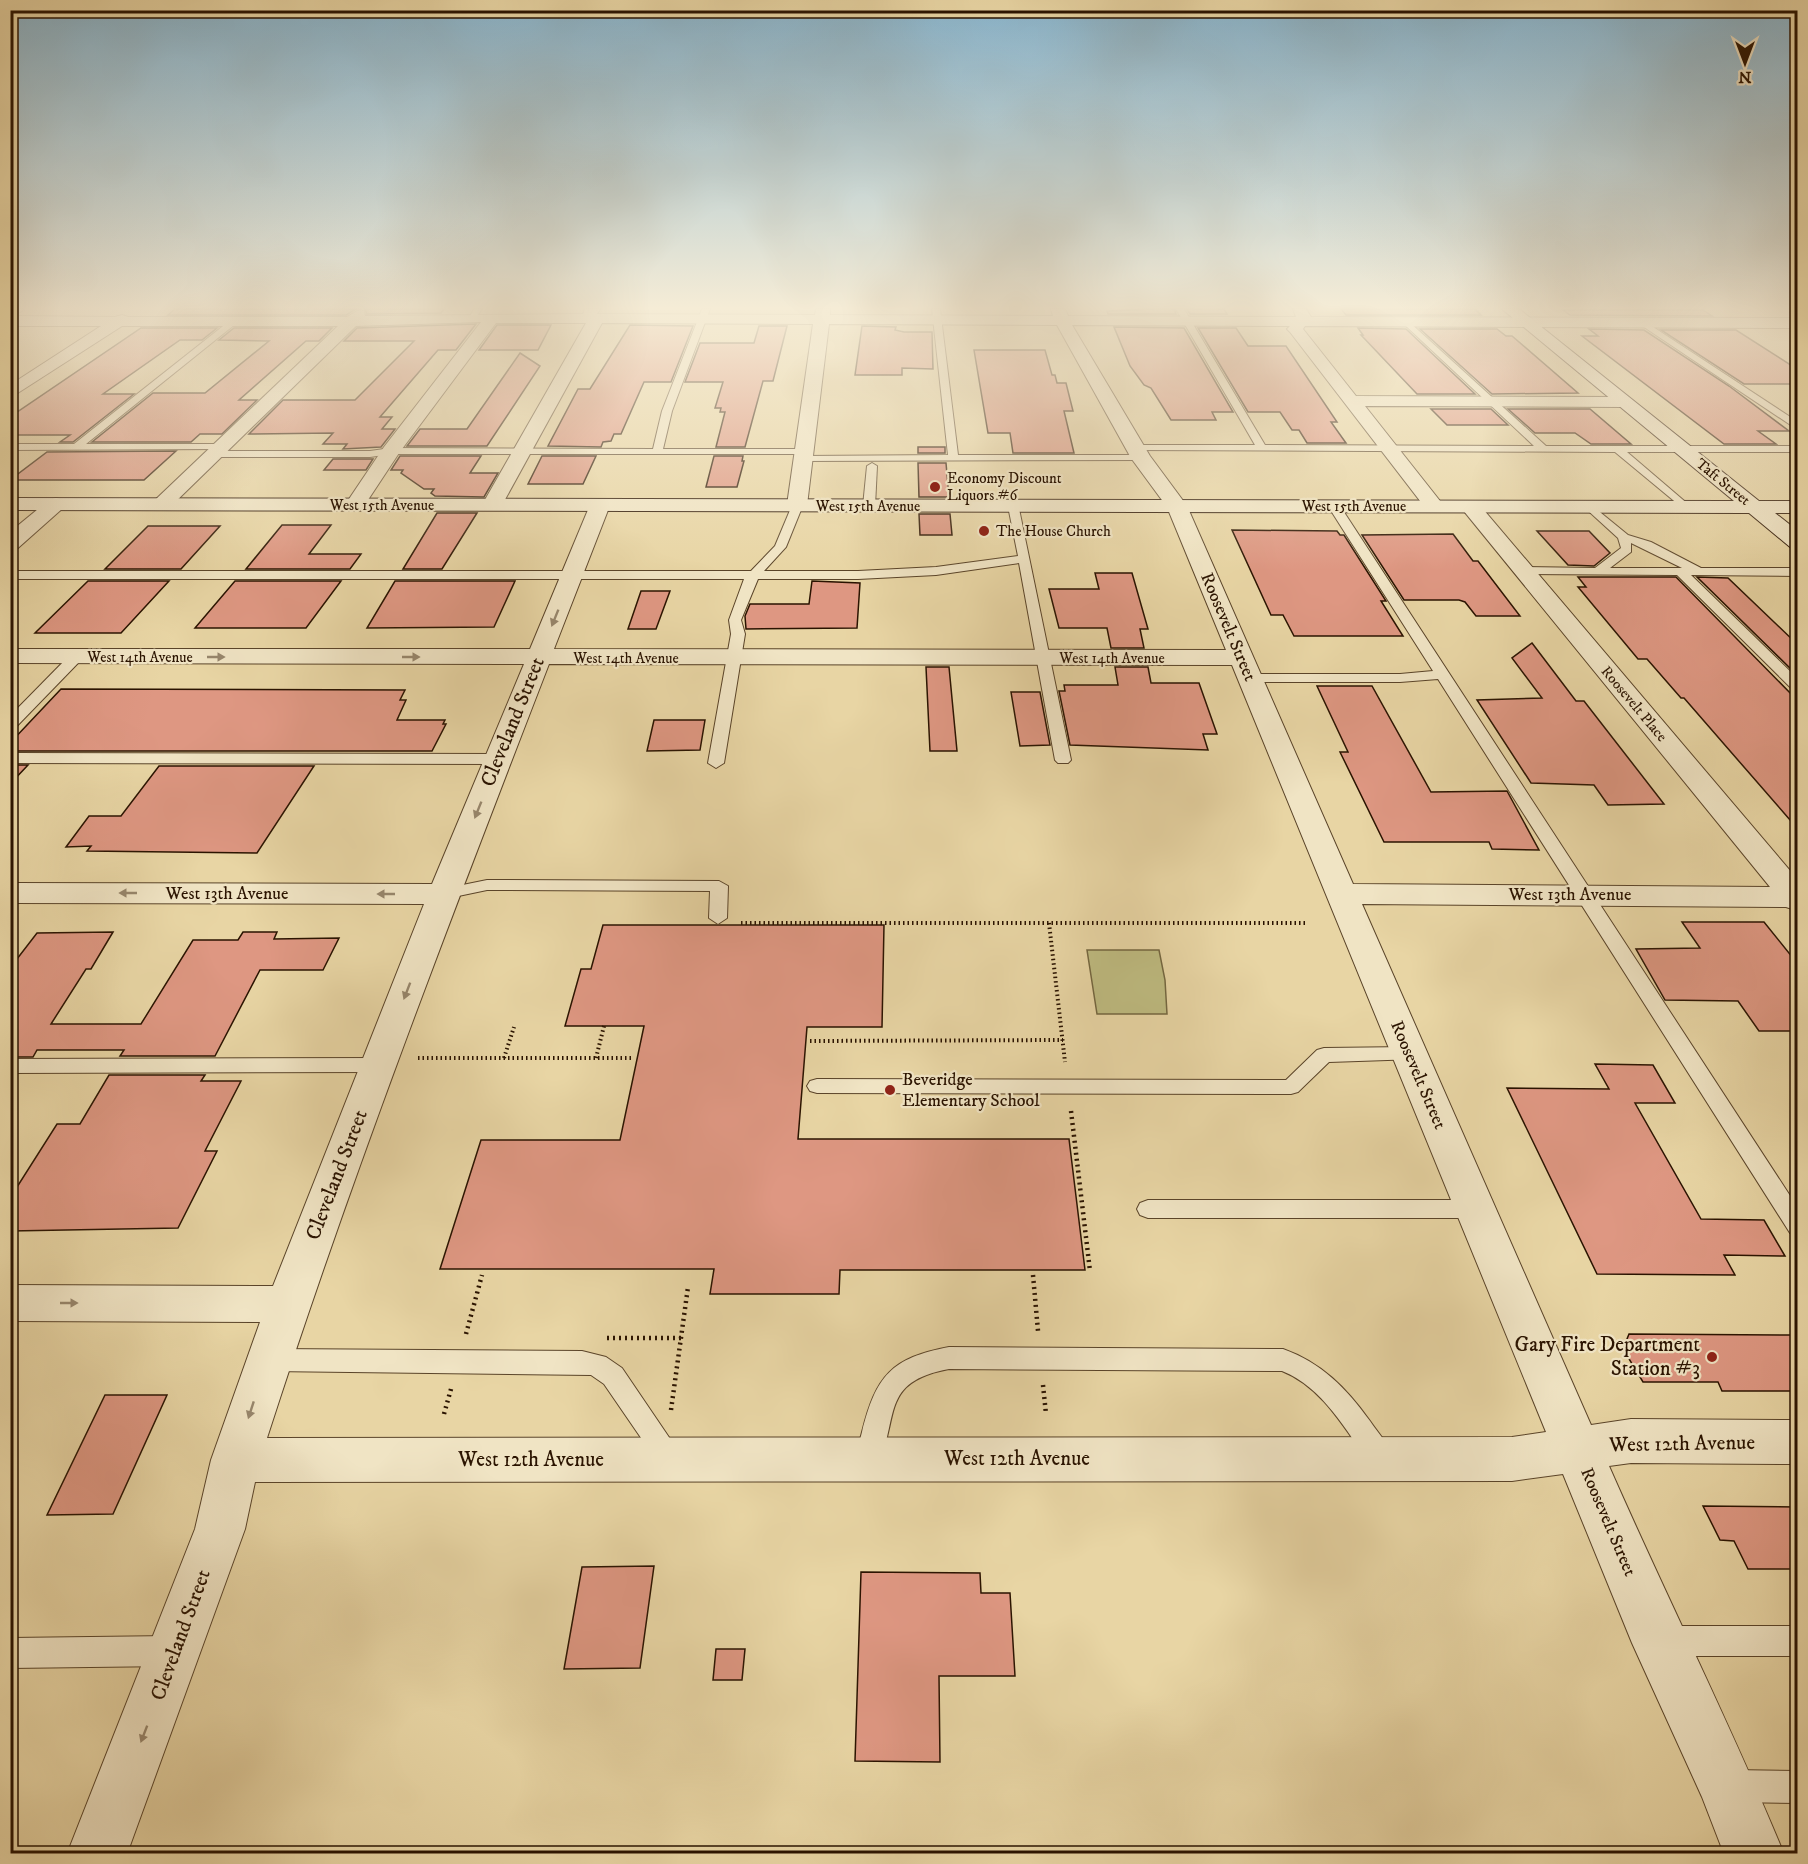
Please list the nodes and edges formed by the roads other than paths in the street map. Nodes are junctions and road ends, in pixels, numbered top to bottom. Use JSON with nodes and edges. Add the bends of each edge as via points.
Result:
{"nodes":[{"id":1,"x":140,"y":396,"type":"edge"},
{"id":2,"x":273,"y":396,"type":"edge"},
{"id":3,"x":427,"y":396,"type":"edge"},
{"id":4,"x":553,"y":396,"type":"edge"},
{"id":5,"x":673,"y":396,"type":"edge"},
{"id":6,"x":811,"y":396,"type":"edge"},
{"id":7,"x":945,"y":396,"type":"edge"},
{"id":8,"x":1106,"y":396,"type":"edge"},
{"id":9,"x":1232,"y":396,"type":"edge"},
{"id":10,"x":1348,"y":396,"type":"edge"},
{"id":11,"x":1488,"y":396,"type":"edge"},
{"id":12,"x":1616,"y":396,"type":"edge"},
{"id":13,"x":1751,"y":396,"type":"edge"},
{"id":14,"x":1352,"y":401,"type":"junction"},
{"id":15,"x":1493,"y":401,"type":"junction"},
{"id":16,"x":1624,"y":402,"type":"junction"},
{"id":17,"x":1797,"y":427,"type":"edge"},
{"id":18,"x":10,"y":447,"type":"edge"},
{"id":19,"x":76,"y":447,"type":"junction"},
{"id":20,"x":1263,"y":449,"type":"junction"},
{"id":21,"x":1391,"y":449,"type":"junction"},
{"id":22,"x":1618,"y":449,"type":"junction"},
{"id":23,"x":1682,"y":449,"type":"junction"},
{"id":24,"x":1797,"y":449,"type":"edge"},
{"id":25,"x":216,"y":450,"type":"junction"},
{"id":26,"x":1545,"y":450,"type":"junction"},
{"id":27,"x":391,"y":451,"type":"junction"},
{"id":28,"x":522,"y":451,"type":"junction"},
{"id":29,"x":657,"y":452,"type":"junction"},
{"id":30,"x":1138,"y":453,"type":"junction"},
{"id":31,"x":803,"y":456,"type":"junction"},
{"id":32,"x":952,"y":458,"type":"junction"},
{"id":33,"x":872,"y":466,"type":"dead end"},
{"id":34,"x":10,"y":504,"type":"edge"},
{"id":35,"x":56,"y":504,"type":"junction"},
{"id":36,"x":161,"y":505,"type":"junction"},
{"id":37,"x":355,"y":505,"type":"junction"},
{"id":38,"x":492,"y":505,"type":"junction"},
{"id":39,"x":600,"y":505,"type":"junction"},
{"id":40,"x":797,"y":505,"type":"junction"},
{"id":41,"x":869,"y":506,"type":"junction"},
{"id":42,"x":1014,"y":506,"type":"junction"},
{"id":43,"x":1177,"y":506,"type":"junction"},
{"id":44,"x":1334,"y":506,"type":"junction"},
{"id":45,"x":1434,"y":506,"type":"junction"},
{"id":46,"x":1470,"y":506,"type":"junction"},
{"id":47,"x":1590,"y":507,"type":"junction"},
{"id":48,"x":1685,"y":507,"type":"junction"},
{"id":49,"x":1754,"y":507,"type":"junction"},
{"id":50,"x":1797,"y":507,"type":"edge"},
{"id":51,"x":1624,"y":537,"type":"junction"},
{"id":52,"x":1797,"y":542,"type":"edge"},
{"id":53,"x":10,"y":543,"type":"edge"},
{"id":54,"x":1025,"y":559,"type":"junction"},
{"id":55,"x":1524,"y":571,"type":"junction"},
{"id":56,"x":1598,"y":571,"type":"junction"},
{"id":57,"x":1681,"y":572,"type":"junction"},
{"id":58,"x":1700,"y":572,"type":"junction"},
{"id":59,"x":1797,"y":572,"type":"edge"},
{"id":60,"x":757,"y":574,"type":"junction"},
{"id":61,"x":10,"y":575,"type":"edge"},
{"id":62,"x":572,"y":576,"type":"junction"},
{"id":63,"x":10,"y":656,"type":"edge"},
{"id":64,"x":76,"y":657,"type":"junction"},
{"id":65,"x":538,"y":658,"type":"junction"},
{"id":66,"x":734,"y":658,"type":"junction"},
{"id":67,"x":1045,"y":658,"type":"junction"},
{"id":68,"x":1246,"y":668,"type":"junction"},
{"id":69,"x":1442,"y":674,"type":"junction"},
{"id":70,"x":1797,"y":687,"type":"edge"},
{"id":71,"x":10,"y":724,"type":"edge"},
{"id":72,"x":10,"y":758,"type":"edge"},
{"id":73,"x":498,"y":759,"type":"junction"},
{"id":74,"x":1063,"y":760,"type":"dead end"},
{"id":75,"x":716,"y":763,"type":"dead end"},
{"id":76,"x":10,"y":893,"type":"edge"},
{"id":77,"x":444,"y":894,"type":"junction"},
{"id":78,"x":1342,"y":894,"type":"junction"},
{"id":79,"x":1584,"y":895,"type":"junction"},
{"id":80,"x":1796,"y":898,"type":"edge"},
{"id":81,"x":726,"y":920,"type":"road end"},
{"id":82,"x":1410,"y":1054,"type":"junction"},
{"id":83,"x":398,"y":1062,"type":"junction"},
{"id":84,"x":10,"y":1066,"type":"edge"},
{"id":85,"x":817,"y":1086,"type":"dead end"},
{"id":86,"x":1148,"y":1209,"type":"dead end"},
{"id":87,"x":1475,"y":1209,"type":"junction"},
{"id":88,"x":1797,"y":1227,"type":"edge"},
{"id":89,"x":10,"y":1303,"type":"edge"},
{"id":90,"x":288,"y":1304,"type":"junction"},
{"id":91,"x":268,"y":1360,"type":"junction"},
{"id":92,"x":1797,"y":1442,"type":"edge"},
{"id":93,"x":1577,"y":1449,"type":"junction"},
{"id":94,"x":671,"y":1459,"type":"junction"},
{"id":95,"x":868,"y":1459,"type":"junction"},
{"id":96,"x":1382,"y":1459,"type":"junction"},
{"id":97,"x":235,"y":1460,"type":"junction"},
{"id":98,"x":1659,"y":1641,"type":"junction"},
{"id":99,"x":1797,"y":1641,"type":"edge"},
{"id":100,"x":176,"y":1651,"type":"junction"},
{"id":101,"x":10,"y":1653,"type":"edge"},
{"id":102,"x":1727,"y":1786,"type":"junction"},
{"id":103,"x":1797,"y":1787,"type":"edge"},
{"id":104,"x":97,"y":1854,"type":"edge"},
{"id":105,"x":1754,"y":1854,"type":"edge"}],
"edges":[{"from":1,"to":19,"type":"lane"},
{"from":2,"to":25,"type":"street"},
{"from":3,"to":27,"type":"street"},
{"from":4,"to":28,"type":"street"},
{"from":5,"to":29,"type":"lane"},
{"from":6,"to":31,"type":"street"},
{"from":7,"to":32,"type":"lane"},
{"from":8,"to":30,"type":"street","name":"Roosevelt Street"},
{"from":9,"to":20,"type":"lane"},
{"from":10,"to":14,"type":"street"},
{"from":11,"to":15,"type":"lane"},
{"from":12,"to":16,"type":"street","name":"Taft Street"},
{"from":13,"to":17,"type":"lane"},
{"from":14,"to":15,"type":"street"},
{"from":14,"to":21,"type":"street"},
{"from":15,"to":16,"type":"street"},
{"from":15,"to":26,"type":"lane"},
{"from":16,"to":23,"type":"street","name":"Taft Street"},
{"from":18,"to":19,"type":"lane"},
{"from":19,"to":25,"type":"lane"},
{"from":20,"to":21,"type":"lane"},
{"from":20,"to":30,"type":"lane"},
{"from":21,"to":26,"type":"lane"},
{"from":21,"to":45,"type":"street"},
{"from":22,"to":23,"type":"lane"},
{"from":22,"to":26,"type":"lane"},
{"from":22,"to":48,"type":"lane"},
{"from":23,"to":24,"type":"lane"},
{"from":23,"to":49,"type":"street","name":"Taft Street"},
{"from":25,"to":27,"type":"lane","via":[[370,454]]},
{"from":25,"to":36,"type":"street"},
{"from":27,"to":28,"type":"lane"},
{"from":27,"to":37,"type":"street"},
{"from":28,"to":29,"type":"lane"},
{"from":28,"to":38,"type":"street"},
{"from":29,"to":31,"type":"lane"},
{"from":30,"to":32,"type":"lane"},
{"from":30,"to":43,"type":"street","name":"Roosevelt Street"},
{"from":31,"to":32,"type":"lane"},
{"from":31,"to":40,"type":"street"},
{"from":33,"to":41,"type":"lane"},
{"from":34,"to":35,"type":"street","name":"West 15th Avenue"},
{"from":35,"to":36,"type":"street","name":"West 15th Avenue"},
{"from":35,"to":53,"type":"street"},
{"from":36,"to":37,"type":"street","name":"West 15th Avenue"},
{"from":37,"to":38,"type":"street","name":"West 15th Avenue"},
{"from":38,"to":39,"type":"street","name":"West 15th Avenue"},
{"from":39,"to":40,"type":"street","name":"West 15th Avenue"},
{"from":39,"to":62,"type":"street","name":"Cleveland Street"},
{"from":40,"to":41,"type":"street","name":"West 15th Avenue"},
{"from":40,"to":60,"type":"lane","via":[[780,547]]},
{"from":41,"to":42,"type":"street","name":"West 15th Avenue"},
{"from":42,"to":43,"type":"street","name":"West 15th Avenue"},
{"from":42,"to":54,"type":"lane"},
{"from":43,"to":44,"type":"street","name":"West 15th Avenue"},
{"from":43,"to":68,"type":"street","name":"Roosevelt Street"},
{"from":44,"to":45,"type":"street","name":"West 15th Avenue"},
{"from":44,"to":69,"type":"lane"},
{"from":45,"to":46,"type":"street","name":"West 15th Avenue"},
{"from":46,"to":47,"type":"street","name":"West 15th Avenue"},
{"from":46,"to":55,"type":"street","name":"Roosevelt Place"},
{"from":47,"to":48,"type":"street","name":"West 15th Avenue"},
{"from":47,"to":51,"type":"lane"},
{"from":48,"to":49,"type":"street","name":"West 15th Avenue"},
{"from":49,"to":50,"type":"street","name":"West 15th Avenue"},
{"from":49,"to":52,"type":"street","name":"Taft Street"},
{"from":51,"to":56,"type":"lane","via":[[1627,549]]},
{"from":51,"to":58,"type":"lane","via":[[1647,544]]},
{"from":54,"to":60,"type":"lane","via":[[899,574]]},
{"from":54,"to":67,"type":"lane"},
{"from":55,"to":56,"type":"lane"},
{"from":55,"to":80,"type":"street","name":"Roosevelt Place"},
{"from":56,"to":57,"type":"lane"},
{"from":57,"to":58,"type":"lane"},
{"from":57,"to":70,"type":"lane"},
{"from":58,"to":59,"type":"lane"},
{"from":60,"to":62,"type":"lane"},
{"from":60,"to":66,"type":"lane","via":[[748,582],[735,620],[738,634]]},
{"from":61,"to":62,"type":"lane"},
{"from":62,"to":65,"type":"street","name":"Cleveland Street","one_way":true},
{"from":63,"to":64,"type":"street","name":"West 14th Avenue"},
{"from":64,"to":65,"type":"street","name":"West 14th Avenue","one_way":true},
{"from":64,"to":71,"type":"lane"},
{"from":65,"to":66,"type":"street","name":"West 14th Avenue"},
{"from":65,"to":73,"type":"street","name":"Cleveland Street"},
{"from":66,"to":67,"type":"street","name":"West 14th Avenue"},
{"from":66,"to":75,"type":"lane"},
{"from":67,"to":68,"type":"street","name":"West 14th Avenue"},
{"from":67,"to":74,"type":"lane"},
{"from":68,"to":69,"type":"lane","via":[[1400,678]]},
{"from":68,"to":78,"type":"street","name":"Roosevelt Street"},
{"from":69,"to":79,"type":"lane"},
{"from":72,"to":73,"type":"lane"},
{"from":73,"to":77,"type":"street","name":"Cleveland Street","one_way":true},
{"from":77,"to":76,"type":"street","name":"West 13th Avenue","one_way":true},
{"from":77,"to":81,"type":"lane","via":[[487,885],[719,886]]},
{"from":77,"to":83,"type":"street","name":"Cleveland Street","one_way":true},
{"from":78,"to":79,"type":"street","name":"West 13th Avenue"},
{"from":78,"to":82,"type":"street","name":"Roosevelt Street"},
{"from":79,"to":80,"type":"street","name":"West 13th Avenue"},
{"from":79,"to":88,"type":"lane"},
{"from":82,"to":85,"type":"lane","via":[[1324,1055],[1291,1088]]},
{"from":82,"to":87,"type":"street","name":"Roosevelt Street"},
{"from":83,"to":84,"type":"lane"},
{"from":83,"to":90,"type":"street","name":"Cleveland Street"},
{"from":86,"to":87,"type":"lane"},
{"from":87,"to":93,"type":"street","name":"Roosevelt Street"},
{"from":89,"to":90,"type":"street","one_way":true},
{"from":90,"to":91,"type":"street","name":"Cleveland Street"},
{"from":91,"to":94,"type":"lane","via":[[597,1365],[612,1376]]},
{"from":91,"to":97,"type":"street","name":"Cleveland Street","one_way":true},
{"from":92,"to":93,"type":"street","name":"West 12th Avenue","via":[[1631,1441]]},
{"from":93,"to":96,"type":"street","name":"West 12th Avenue","via":[[1512,1459]]},
{"from":93,"to":98,"type":"street","name":"Roosevelt Street"},
{"from":94,"to":95,"type":"street","name":"West 12th Avenue"},
{"from":94,"to":97,"type":"street","name":"West 12th Avenue"},
{"from":95,"to":96,"type":"street","name":"West 12th Avenue"},
{"from":95,"to":96,"type":"lane","via":[[886,1391],[896,1377],[912,1365],[949,1358],[1283,1360],[1311,1372],[1324,1383]]},
{"from":97,"to":100,"type":"street","name":"Cleveland Street","via":[[220,1529]]},
{"from":98,"to":99,"type":"lane"},
{"from":98,"to":102,"type":"street","name":"Roosevelt Street"},
{"from":100,"to":101,"type":"lane"},
{"from":100,"to":104,"type":"street","name":"Cleveland Street","one_way":true},
{"from":102,"to":103,"type":"lane"},
{"from":102,"to":105,"type":"street","name":"Roosevelt Street"}]}
